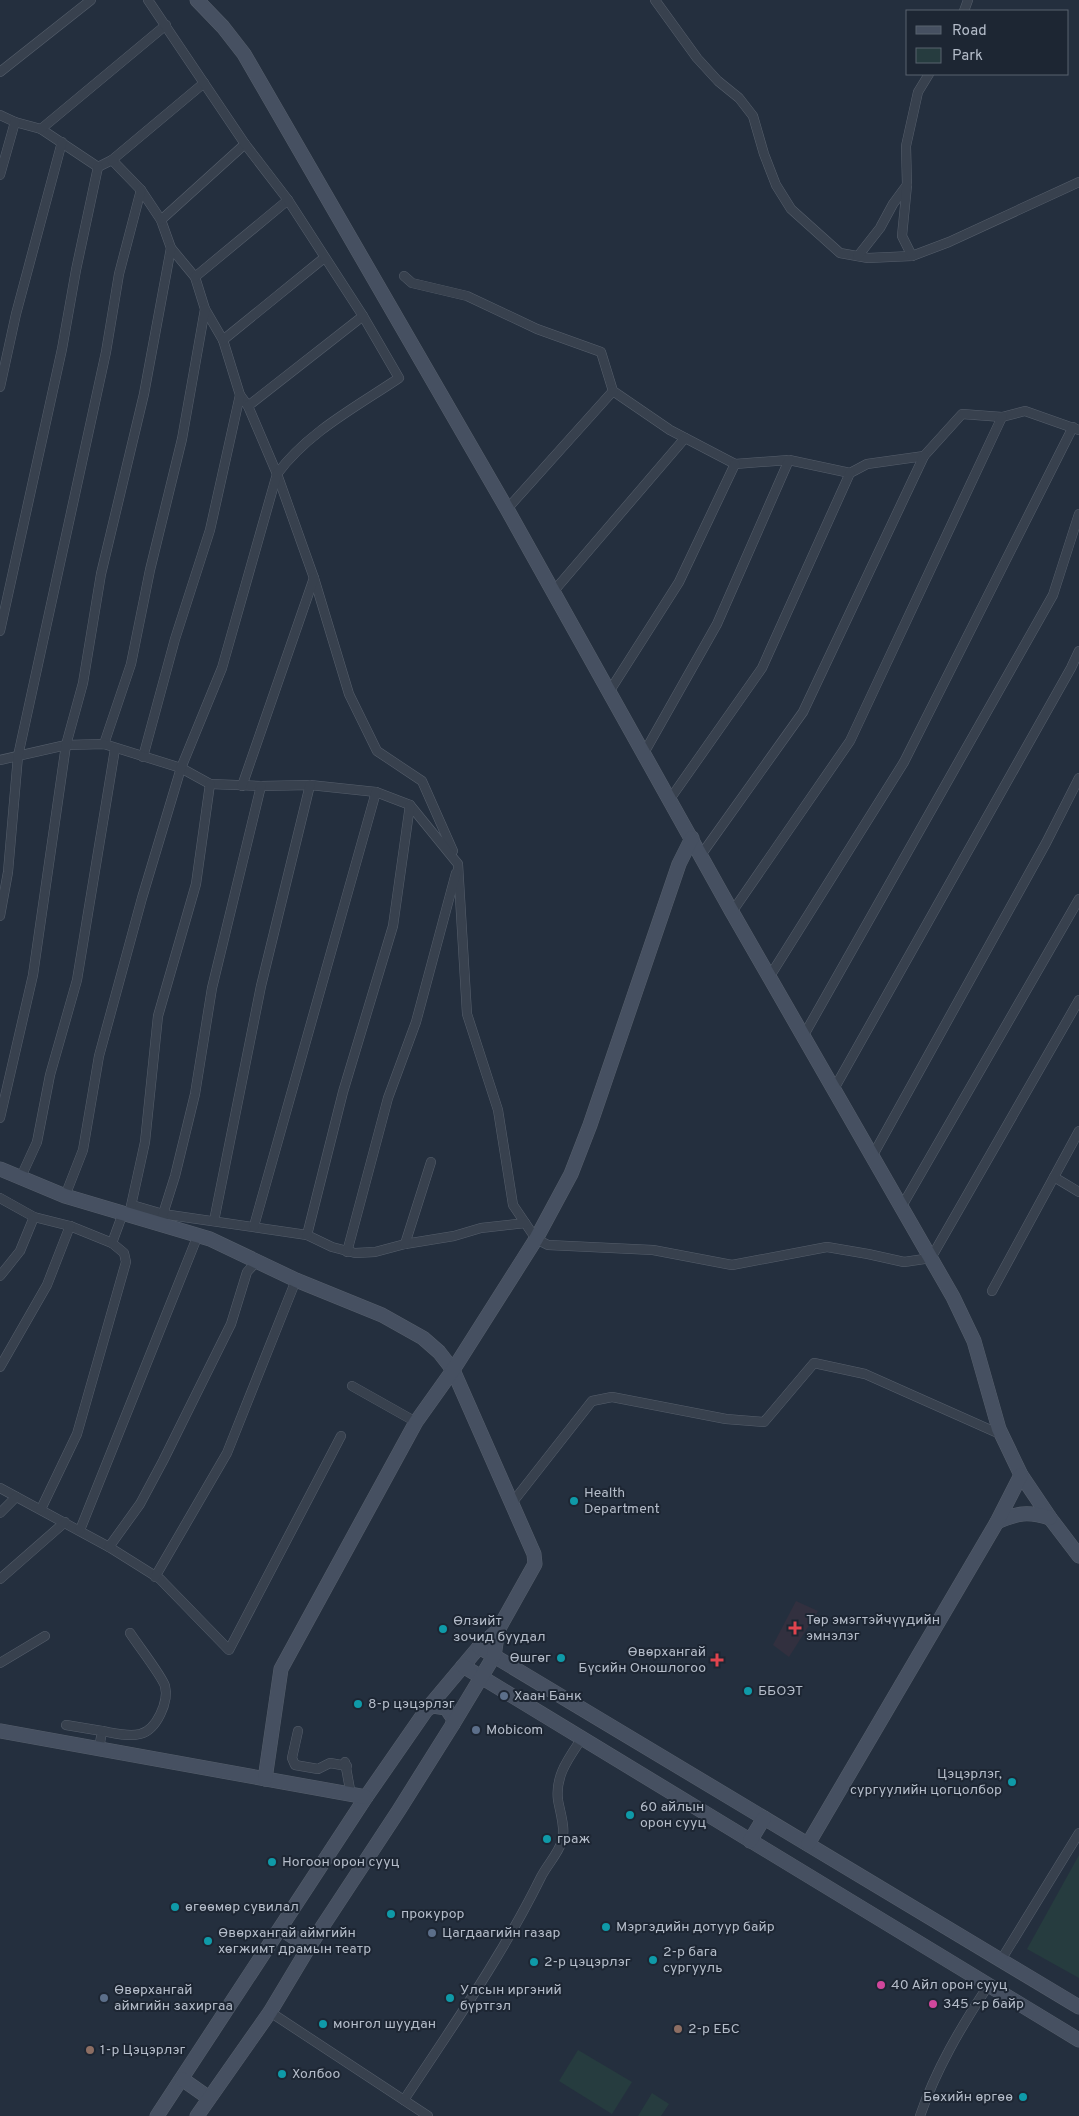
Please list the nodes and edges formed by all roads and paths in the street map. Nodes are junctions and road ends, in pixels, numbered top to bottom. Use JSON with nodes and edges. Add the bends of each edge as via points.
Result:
{"nodes":[{"id":1,"x":91,"y":0,"type":"edge"},
{"id":2,"x":148,"y":0,"type":"edge"},
{"id":3,"x":197,"y":0,"type":"edge"},
{"id":4,"x":655,"y":0,"type":"edge"},
{"id":5,"x":166,"y":25,"type":"junction"},
{"id":6,"x":0,"y":72,"type":"edge"},
{"id":7,"x":927,"y":75,"type":"edge"},
{"id":8,"x":204,"y":83,"type":"junction"},
{"id":9,"x":0,"y":115,"type":"edge"},
{"id":10,"x":15,"y":122,"type":"junction"},
{"id":11,"x":41,"y":128,"type":"junction"},
{"id":12,"x":62,"y":142,"type":"junction"},
{"id":13,"x":245,"y":144,"type":"junction"},
{"id":14,"x":112,"y":160,"type":"junction"},
{"id":15,"x":98,"y":167,"type":"junction"},
{"id":16,"x":0,"y":175,"type":"edge"},
{"id":17,"x":1079,"y":182,"type":"edge"},
{"id":18,"x":907,"y":185,"type":"junction"},
{"id":19,"x":141,"y":190,"type":"junction"},
{"id":20,"x":288,"y":200,"type":"junction"},
{"id":21,"x":161,"y":220,"type":"junction"},
{"id":22,"x":171,"y":248,"type":"junction"},
{"id":23,"x":858,"y":256,"type":"junction"},
{"id":24,"x":912,"y":256,"type":"junction"},
{"id":25,"x":324,"y":258,"type":"junction"},
{"id":26,"x":404,"y":276,"type":"dead end"},
{"id":27,"x":195,"y":277,"type":"junction"},
{"id":28,"x":204,"y":309,"type":"junction"},
{"id":29,"x":362,"y":316,"type":"junction"},
{"id":30,"x":223,"y":340,"type":"junction"},
{"id":31,"x":0,"y":387,"type":"edge"},
{"id":32,"x":613,"y":391,"type":"junction"},
{"id":33,"x":240,"y":395,"type":"junction"},
{"id":34,"x":248,"y":406,"type":"junction"},
{"id":35,"x":1002,"y":417,"type":"junction"},
{"id":36,"x":1076,"y":428,"type":"edge"},
{"id":37,"x":684,"y":438,"type":"junction"},
{"id":38,"x":924,"y":456,"type":"junction"},
{"id":39,"x":789,"y":460,"type":"junction"},
{"id":40,"x":735,"y":464,"type":"junction"},
{"id":41,"x":850,"y":473,"type":"junction"},
{"id":42,"x":277,"y":474,"type":"junction"},
{"id":43,"x":507,"y":509,"type":"junction"},
{"id":44,"x":1079,"y":514,"type":"edge"},
{"id":45,"x":314,"y":578,"type":"junction"},
{"id":46,"x":553,"y":592,"type":"junction"},
{"id":47,"x":0,"y":631,"type":"edge"},
{"id":48,"x":1079,"y":651,"type":"edge"},
{"id":49,"x":609,"y":692,"type":"junction"},
{"id":50,"x":104,"y":744,"type":"junction"},
{"id":51,"x":66,"y":745,"type":"junction"},
{"id":52,"x":115,"y":749,"type":"junction"},
{"id":53,"x":644,"y":753,"type":"junction"},
{"id":54,"x":18,"y":756,"type":"junction"},
{"id":55,"x":143,"y":757,"type":"junction"},
{"id":56,"x":0,"y":760,"type":"edge"},
{"id":57,"x":181,"y":768,"type":"junction"},
{"id":58,"x":1079,"y":778,"type":"edge"},
{"id":59,"x":210,"y":784,"type":"junction"},
{"id":60,"x":310,"y":785,"type":"junction"},
{"id":61,"x":242,"y":786,"type":"junction"},
{"id":62,"x":261,"y":786,"type":"junction"},
{"id":63,"x":376,"y":792,"type":"junction"},
{"id":64,"x":670,"y":799,"type":"junction"},
{"id":65,"x":410,"y":805,"type":"junction"},
{"id":66,"x":692,"y":838,"type":"junction"},
{"id":67,"x":701,"y":855,"type":"junction"},
{"id":68,"x":458,"y":864,"type":"junction"},
{"id":69,"x":1079,"y":899,"type":"edge"},
{"id":70,"x":732,"y":912,"type":"junction"},
{"id":71,"x":0,"y":916,"type":"edge"},
{"id":72,"x":770,"y":976,"type":"junction"},
{"id":73,"x":1079,"y":1000,"type":"edge"},
{"id":74,"x":804,"y":1036,"type":"junction"},
{"id":75,"x":834,"y":1089,"type":"junction"},
{"id":76,"x":0,"y":1118,"type":"edge"},
{"id":77,"x":1079,"y":1131,"type":"edge"},
{"id":78,"x":873,"y":1154,"type":"junction"},
{"id":79,"x":431,"y":1162,"type":"dead end"},
{"id":80,"x":0,"y":1169,"type":"edge"},
{"id":81,"x":1054,"y":1177,"type":"junction"},
{"id":82,"x":20,"y":1179,"type":"junction"},
{"id":83,"x":1079,"y":1192,"type":"edge"},
{"id":84,"x":65,"y":1196,"type":"junction"},
{"id":85,"x":0,"y":1198,"type":"edge"},
{"id":86,"x":902,"y":1206,"type":"junction"},
{"id":87,"x":128,"y":1211,"type":"junction"},
{"id":88,"x":163,"y":1214,"type":"junction"},
{"id":89,"x":34,"y":1217,"type":"junction"},
{"id":90,"x":214,"y":1221,"type":"junction"},
{"id":91,"x":525,"y":1223,"type":"junction"},
{"id":92,"x":70,"y":1226,"type":"junction"},
{"id":93,"x":254,"y":1226,"type":"junction"},
{"id":94,"x":198,"y":1235,"type":"junction"},
{"id":95,"x":307,"y":1235,"type":"junction"},
{"id":96,"x":536,"y":1239,"type":"junction"},
{"id":97,"x":112,"y":1243,"type":"junction"},
{"id":98,"x":405,"y":1244,"type":"junction"},
{"id":99,"x":347,"y":1252,"type":"junction"},
{"id":100,"x":931,"y":1258,"type":"junction"},
{"id":101,"x":257,"y":1261,"type":"junction"},
{"id":102,"x":0,"y":1276,"type":"edge"},
{"id":103,"x":296,"y":1280,"type":"junction"},
{"id":104,"x":992,"y":1291,"type":"dead end"},
{"id":105,"x":0,"y":1366,"type":"edge"},
{"id":106,"x":453,"y":1370,"type":"junction"},
{"id":107,"x":352,"y":1386,"type":"dead end"},
{"id":108,"x":416,"y":1422,"type":"junction"},
{"id":109,"x":1002,"y":1435,"type":"junction"},
{"id":110,"x":341,"y":1436,"type":"dead end"},
{"id":111,"x":1021,"y":1475,"type":"junction"},
{"id":112,"x":0,"y":1488,"type":"edge"},
{"id":113,"x":16,"y":1497,"type":"junction"},
{"id":114,"x":512,"y":1504,"type":"junction"},
{"id":115,"x":41,"y":1509,"type":"junction"},
{"id":116,"x":0,"y":1513,"type":"edge"},
{"id":117,"x":1050,"y":1518,"type":"junction"},
{"id":118,"x":65,"y":1522,"type":"junction"},
{"id":119,"x":997,"y":1522,"type":"junction"},
{"id":120,"x":80,"y":1530,"type":"junction"},
{"id":121,"x":109,"y":1547,"type":"junction"},
{"id":122,"x":1079,"y":1556,"type":"edge"},
{"id":123,"x":155,"y":1577,"type":"junction"},
{"id":124,"x":0,"y":1579,"type":"edge"},
{"id":125,"x":498,"y":1630,"type":"junction"},
{"id":126,"x":130,"y":1634,"type":"dead end"},
{"id":127,"x":45,"y":1636,"type":"dead end"},
{"id":128,"x":479,"y":1646,"type":"junction"},
{"id":129,"x":494,"y":1656,"type":"junction"},
{"id":130,"x":0,"y":1663,"type":"edge"},
{"id":131,"x":463,"y":1666,"type":"junction"},
{"id":132,"x":482,"y":1677,"type":"junction"},
{"id":133,"x":427,"y":1709,"type":"junction"},
{"id":134,"x":453,"y":1724,"type":"junction"},
{"id":135,"x":66,"y":1725,"type":"dead end"},
{"id":136,"x":298,"y":1730,"type":"dead end"},
{"id":137,"x":0,"y":1731,"type":"edge"},
{"id":138,"x":102,"y":1731,"type":"junction"},
{"id":139,"x":582,"y":1738,"type":"junction"},
{"id":140,"x":99,"y":1749,"type":"junction"},
{"id":141,"x":265,"y":1779,"type":"junction"},
{"id":142,"x":351,"y":1795,"type":"junction"},
{"id":143,"x":366,"y":1797,"type":"junction"},
{"id":144,"x":764,"y":1818,"type":"junction"},
{"id":145,"x":1079,"y":1833,"type":"edge"},
{"id":146,"x":750,"y":1841,"type":"junction"},
{"id":147,"x":808,"y":1844,"type":"junction"},
{"id":148,"x":281,"y":1928,"type":"junction"},
{"id":149,"x":309,"y":1947,"type":"junction"},
{"id":150,"x":1001,"y":1960,"type":"junction"},
{"id":151,"x":988,"y":1986,"type":"junction"},
{"id":152,"x":1079,"y":2007,"type":"edge"},
{"id":153,"x":270,"y":2012,"type":"junction"},
{"id":154,"x":1079,"y":2040,"type":"edge"},
{"id":155,"x":182,"y":2079,"type":"junction"},
{"id":156,"x":209,"y":2098,"type":"junction"},
{"id":157,"x":404,"y":2100,"type":"junction"},
{"id":158,"x":157,"y":2116,"type":"edge"},
{"id":159,"x":197,"y":2116,"type":"edge"},
{"id":160,"x":428,"y":2116,"type":"edge"},
{"id":161,"x":920,"y":2116,"type":"edge"}],
"edges":[{"from":1,"to":6,"type":"street"},
{"from":2,"to":5,"type":"street"},
{"from":3,"to":43,"type":"street","via":[[244,54]]},
{"from":4,"to":23,"type":"street","via":[[697,58],[739,98],[752,116],[776,185],[791,209],[840,253]]},
{"from":5,"to":8,"type":"street"},
{"from":5,"to":11,"type":"street"},
{"from":7,"to":18,"type":"street","via":[[918,92],[906,146]]},
{"from":8,"to":13,"type":"street"},
{"from":8,"to":14,"type":"street"},
{"from":9,"to":10,"type":"street"},
{"from":10,"to":11,"type":"street"},
{"from":10,"to":16,"type":"street"},
{"from":11,"to":12,"type":"street"},
{"from":12,"to":15,"type":"street"},
{"from":12,"to":31,"type":"street"},
{"from":13,"to":20,"type":"street"},
{"from":13,"to":21,"type":"street"},
{"from":14,"to":15,"type":"street"},
{"from":14,"to":19,"type":"street"},
{"from":15,"to":47,"type":"street"},
{"from":17,"to":24,"type":"street"},
{"from":18,"to":23,"type":"street"},
{"from":18,"to":24,"type":"street","via":[[902,236]]},
{"from":19,"to":21,"type":"street"},
{"from":19,"to":54,"type":"street","via":[[119,274],[106,352]]},
{"from":20,"to":25,"type":"street"},
{"from":20,"to":27,"type":"street"},
{"from":21,"to":22,"type":"street"},
{"from":22,"to":27,"type":"street"},
{"from":22,"to":51,"type":"street","via":[[144,394],[101,574],[83,683]]},
{"from":23,"to":24,"type":"street"},
{"from":25,"to":29,"type":"street"},
{"from":25,"to":30,"type":"street"},
{"from":26,"to":32,"type":"street","via":[[412,283],[467,296],[537,329],[601,352]]},
{"from":27,"to":28,"type":"street"},
{"from":28,"to":30,"type":"street"},
{"from":28,"to":50,"type":"street","via":[[182,439],[131,664]]},
{"from":29,"to":34,"type":"street"},
{"from":29,"to":42,"type":"street","via":[[398,378],[313,436],[291,454]]},
{"from":30,"to":33,"type":"street"},
{"from":32,"to":37,"type":"street"},
{"from":32,"to":43,"type":"street"},
{"from":33,"to":34,"type":"street"},
{"from":33,"to":55,"type":"street","via":[[210,530],[175,639]]},
{"from":34,"to":42,"type":"street"},
{"from":35,"to":36,"type":"street","via":[[1025,411]]},
{"from":35,"to":38,"type":"street","via":[[962,414]]},
{"from":35,"to":70,"type":"street","via":[[850,741]]},
{"from":36,"to":72,"type":"street","via":[[904,762]]},
{"from":37,"to":40,"type":"street"},
{"from":37,"to":46,"type":"street"},
{"from":38,"to":41,"type":"street","via":[[867,464]]},
{"from":38,"to":67,"type":"street","via":[[803,712]]},
{"from":39,"to":40,"type":"street"},
{"from":39,"to":41,"type":"street"},
{"from":39,"to":53,"type":"street","via":[[717,624]]},
{"from":40,"to":49,"type":"street","via":[[679,582]]},
{"from":41,"to":64,"type":"street","via":[[762,668]]},
{"from":42,"to":45,"type":"street"},
{"from":42,"to":57,"type":"street","via":[[222,668]]},
{"from":43,"to":46,"type":"street"},
{"from":44,"to":74,"type":"street","via":[[1053,595]]},
{"from":45,"to":61,"type":"street"},
{"from":45,"to":68,"type":"street","via":[[349,694],[377,750],[422,781]]},
{"from":46,"to":49,"type":"street"},
{"from":48,"to":75,"type":"street"},
{"from":49,"to":53,"type":"street"},
{"from":50,"to":51,"type":"street"},
{"from":50,"to":52,"type":"street"},
{"from":51,"to":54,"type":"street"},
{"from":51,"to":76,"type":"street","via":[[33,975]]},
{"from":52,"to":55,"type":"street"},
{"from":52,"to":82,"type":"street","via":[[77,980],[50,1075],[37,1142]]},
{"from":53,"to":64,"type":"street"},
{"from":54,"to":56,"type":"street"},
{"from":54,"to":71,"type":"street","via":[[8,872]]},
{"from":55,"to":57,"type":"street"},
{"from":57,"to":59,"type":"street"},
{"from":57,"to":84,"type":"street","via":[[99,1056],[83,1150]]},
{"from":58,"to":78,"type":"street"},
{"from":59,"to":61,"type":"street"},
{"from":59,"to":87,"type":"street","via":[[196,884],[158,1016],[144,1142]]},
{"from":60,"to":62,"type":"street"},
{"from":60,"to":63,"type":"street"},
{"from":60,"to":90,"type":"street","via":[[262,986]]},
{"from":61,"to":62,"type":"street"},
{"from":62,"to":88,"type":"street","via":[[212,988],[194,1094]]},
{"from":63,"to":65,"type":"street"},
{"from":63,"to":93,"type":"street"},
{"from":64,"to":66,"type":"street"},
{"from":65,"to":68,"type":"street"},
{"from":65,"to":95,"type":"street","via":[[393,926],[343,1092]]},
{"from":66,"to":67,"type":"street"},
{"from":66,"to":96,"type":"street","via":[[679,864],[590,1125],[570,1174]]},
{"from":67,"to":70,"type":"street"},
{"from":68,"to":91,"type":"street","via":[[467,1014],[498,1110],[513,1205]]},
{"from":68,"to":99,"type":"street","via":[[416,1022],[388,1098]]},
{"from":69,"to":86,"type":"street"},
{"from":70,"to":72,"type":"street"},
{"from":72,"to":74,"type":"street"},
{"from":73,"to":100,"type":"street"},
{"from":74,"to":75,"type":"street"},
{"from":75,"to":78,"type":"street"},
{"from":77,"to":81,"type":"street"},
{"from":78,"to":86,"type":"street"},
{"from":79,"to":98,"type":"street"},
{"from":80,"to":82,"type":"street"},
{"from":81,"to":83,"type":"street"},
{"from":81,"to":104,"type":"street"},
{"from":82,"to":84,"type":"street"},
{"from":84,"to":87,"type":"street"},
{"from":85,"to":89,"type":"street"},
{"from":86,"to":100,"type":"street"},
{"from":87,"to":88,"type":"street"},
{"from":87,"to":94,"type":"street"},
{"from":87,"to":97,"type":"street"},
{"from":88,"to":90,"type":"street"},
{"from":89,"to":92,"type":"street"},
{"from":89,"to":102,"type":"street","via":[[20,1252]]},
{"from":90,"to":93,"type":"street"},
{"from":91,"to":96,"type":"street"},
{"from":91,"to":98,"type":"street","via":[[481,1228]]},
{"from":92,"to":97,"type":"street"},
{"from":92,"to":105,"type":"street","via":[[47,1285]]},
{"from":93,"to":95,"type":"street"},
{"from":94,"to":101,"type":"street"},
{"from":94,"to":120,"type":"street"},
{"from":95,"to":99,"type":"street"},
{"from":96,"to":100,"type":"street","via":[[548,1245],[653,1250],[732,1265],[827,1247],[904,1262]]},
{"from":96,"to":106,"type":"street"},
{"from":97,"to":115,"type":"street","via":[[124,1253],[126,1262],[77,1434]]},
{"from":98,"to":99,"type":"street","via":[[376,1252]]},
{"from":100,"to":109,"type":"street","via":[[974,1341]]},
{"from":101,"to":103,"type":"street"},
{"from":101,"to":121,"type":"street","via":[[247,1272],[230,1324],[163,1460],[140,1504]]},
{"from":103,"to":106,"type":"street","via":[[382,1315],[423,1338]]},
{"from":103,"to":123,"type":"street","via":[[227,1453]]},
{"from":106,"to":108,"type":"street"},
{"from":106,"to":114,"type":"street"},
{"from":107,"to":108,"type":"street"},
{"from":108,"to":141,"type":"street","via":[[281,1669]]},
{"from":109,"to":111,"type":"street"},
{"from":109,"to":114,"type":"street","via":[[864,1374],[814,1363],[764,1422],[726,1419],[612,1397],[592,1400]]},
{"from":110,"to":123,"type":"street","via":[[229,1650]]},
{"from":111,"to":117,"type":"street"},
{"from":111,"to":119,"type":"street"},
{"from":112,"to":113,"type":"street"},
{"from":113,"to":115,"type":"street"},
{"from":113,"to":116,"type":"street"},
{"from":114,"to":125,"type":"street","via":[[534,1554],[535,1564]]},
{"from":115,"to":118,"type":"street"},
{"from":117,"to":119,"type":"street","via":[[1034,1513]]},
{"from":117,"to":122,"type":"street"},
{"from":118,"to":120,"type":"street"},
{"from":118,"to":124,"type":"street"},
{"from":119,"to":147,"type":"street"},
{"from":120,"to":121,"type":"street"},
{"from":121,"to":123,"type":"street"},
{"from":125,"to":128,"type":"street"},
{"from":125,"to":129,"type":"street"},
{"from":126,"to":138,"type":"street","via":[[165,1685],[163,1706],[150,1728],[141,1734]]},
{"from":127,"to":130,"type":"street"},
{"from":128,"to":129,"type":"street"},
{"from":128,"to":131,"type":"street"},
{"from":129,"to":132,"type":"street"},
{"from":129,"to":144,"type":"street"},
{"from":131,"to":132,"type":"street"},
{"from":131,"to":133,"type":"street"},
{"from":132,"to":134,"type":"street"},
{"from":132,"to":139,"type":"street"},
{"from":133,"to":134,"type":"street","via":[[433,1706],[446,1708]]},
{"from":133,"to":143,"type":"street"},
{"from":134,"to":149,"type":"street"},
{"from":135,"to":138,"type":"street"},
{"from":136,"to":142,"type":"street","via":[[292,1758],[294,1765],[318,1768],[330,1763],[346,1764]]},
{"from":137,"to":140,"type":"street"},
{"from":138,"to":140,"type":"street"},
{"from":139,"to":146,"type":"street"},
{"from":139,"to":157,"type":"street","via":[[559,1778],[562,1841],[487,1976]]},
{"from":140,"to":141,"type":"street"},
{"from":141,"to":142,"type":"street"},
{"from":142,"to":143,"type":"street"},
{"from":143,"to":148,"type":"street"},
{"from":144,"to":146,"type":"street"},
{"from":144,"to":147,"type":"street"},
{"from":145,"to":150,"type":"street"},
{"from":146,"to":151,"type":"street"},
{"from":147,"to":150,"type":"street"},
{"from":148,"to":149,"type":"street"},
{"from":148,"to":155,"type":"street"},
{"from":149,"to":153,"type":"street"},
{"from":150,"to":152,"type":"street"},
{"from":151,"to":154,"type":"street"},
{"from":151,"to":161,"type":"street","via":[[954,2039],[929,2089]]},
{"from":153,"to":156,"type":"street"},
{"from":153,"to":157,"type":"street"},
{"from":155,"to":156,"type":"street"},
{"from":155,"to":158,"type":"street"},
{"from":156,"to":159,"type":"street"},
{"from":157,"to":160,"type":"street"}]}
